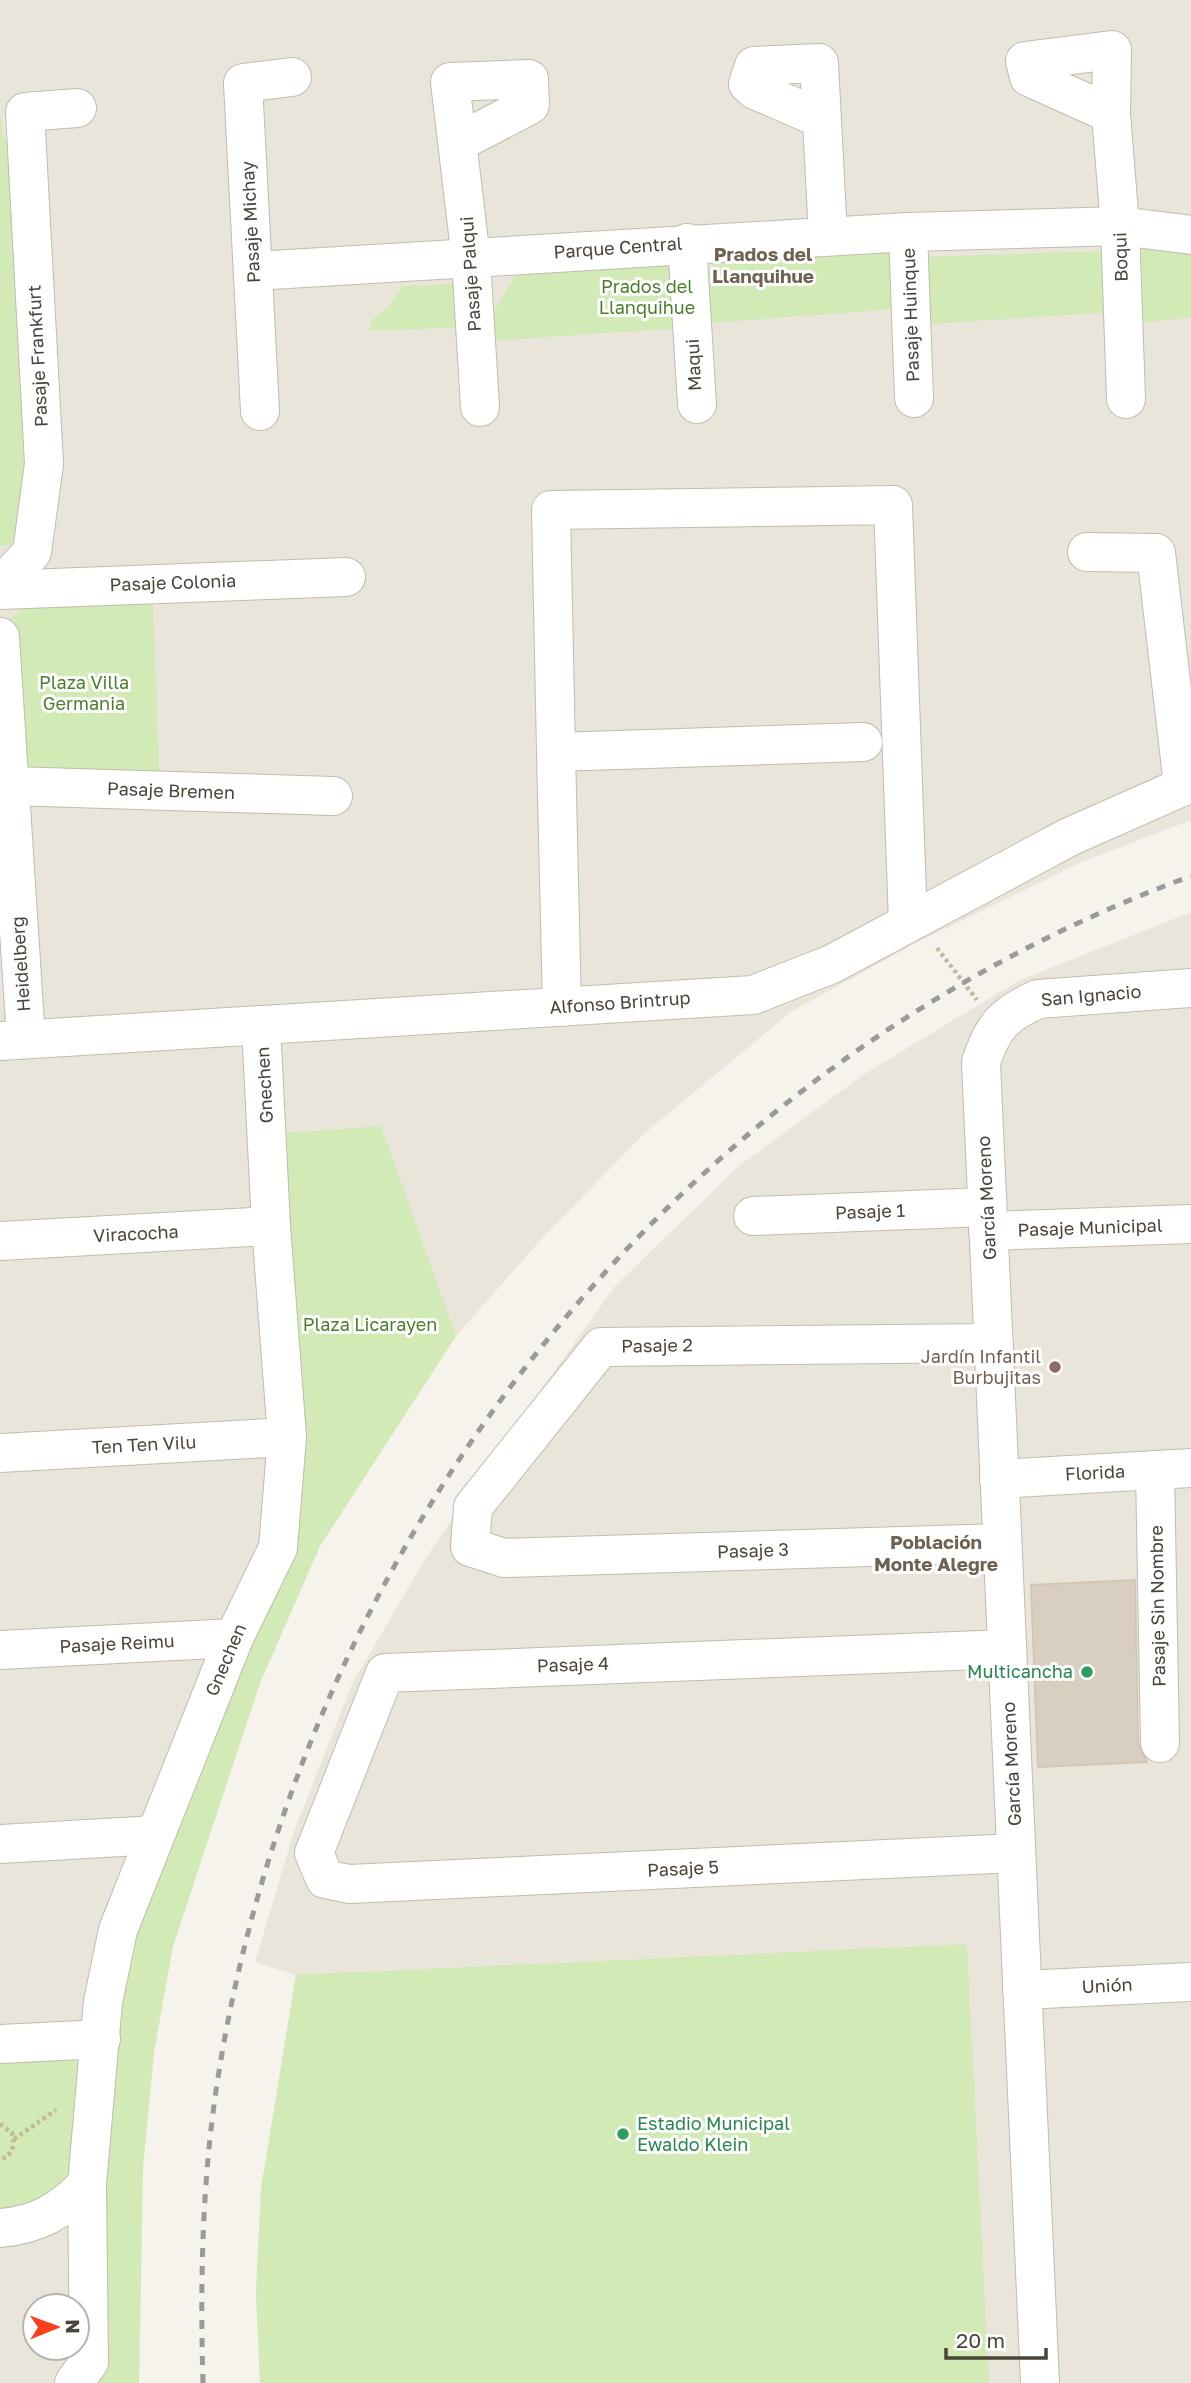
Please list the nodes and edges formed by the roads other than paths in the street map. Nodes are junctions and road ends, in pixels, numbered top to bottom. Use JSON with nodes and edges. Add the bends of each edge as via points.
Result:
{"nodes":[{"id":1,"x":292,"y":78,"type":"dead end"},
{"id":2,"x":77,"y":108,"type":"dead end"},
{"id":3,"x":1111,"y":114,"type":"dead end"},
{"id":4,"x":822,"y":120,"type":"dead end"},
{"id":5,"x":17,"y":134,"type":"edge"},
{"id":6,"x":459,"y":142,"type":"dead end"},
{"id":7,"x":1120,"y":226,"type":"junction"},
{"id":8,"x":908,"y":232,"type":"junction"},
{"id":9,"x":1191,"y":235,"type":"edge"},
{"id":10,"x":828,"y":236,"type":"junction"},
{"id":11,"x":687,"y":243,"type":"junction"},
{"id":12,"x":471,"y":259,"type":"junction"},
{"id":13,"x":254,"y":271,"type":"junction"},
{"id":14,"x":914,"y":398,"type":"dead end"},
{"id":15,"x":1126,"y":400,"type":"dead end"},
{"id":16,"x":697,"y":404,"type":"dead end"},
{"id":17,"x":480,"y":407,"type":"dead end"},
{"id":18,"x":260,"y":411,"type":"dead end"},
{"id":19,"x":1087,"y":552,"type":"dead end"},
{"id":20,"x":346,"y":577,"type":"dead end"},
{"id":21,"x":0,"y":588,"type":"edge"},
{"id":22,"x":0,"y":638,"type":"edge"},
{"id":23,"x":863,"y":742,"type":"dead end"},
{"id":24,"x":556,"y":752,"type":"junction"},
{"id":25,"x":1187,"y":784,"type":"edge"},
{"id":26,"x":10,"y":786,"type":"junction"},
{"id":27,"x":333,"y":796,"type":"dead end"},
{"id":28,"x":912,"y":921,"type":"junction"},
{"id":29,"x":1191,"y":988,"type":"edge"},
{"id":30,"x":562,"y":1006,"type":"junction"},
{"id":31,"x":261,"y":1025,"type":"junction"},
{"id":32,"x":13,"y":1040,"type":"edge"},
{"id":33,"x":981,"y":1062,"type":"joint"},
{"id":34,"x":752,"y":1216,"type":"dead end"},
{"id":35,"x":988,"y":1219,"type":"junction"},
{"id":36,"x":1191,"y":1224,"type":"edge"},
{"id":37,"x":271,"y":1226,"type":"junction"},
{"id":38,"x":0,"y":1241,"type":"edge"},
{"id":39,"x":994,"y":1343,"type":"junction"},
{"id":40,"x":287,"y":1437,"type":"junction"},
{"id":41,"x":0,"y":1453,"type":"edge"},
{"id":42,"x":1173,"y":1469,"type":"edge"},
{"id":43,"x":999,"y":1479,"type":"junction"},
{"id":44,"x":1002,"y":1543,"type":"junction"},
{"id":45,"x":504,"y":1558,"type":"joint"},
{"id":46,"x":234,"y":1638,"type":"junction"},
{"id":47,"x":1007,"y":1649,"type":"junction"},
{"id":48,"x":0,"y":1650,"type":"edge"},
{"id":49,"x":1160,"y":1743,"type":"dead end"},
{"id":50,"x":155,"y":1835,"type":"junction"},
{"id":51,"x":0,"y":1844,"type":"edge"},
{"id":52,"x":1016,"y":1853,"type":"junction"},
{"id":53,"x":349,"y":1884,"type":"joint"},
{"id":54,"x":1191,"y":1982,"type":"edge"},
{"id":55,"x":1022,"y":1990,"type":"junction"},
{"id":56,"x":101,"y":2039,"type":"junction"},
{"id":57,"x":0,"y":2044,"type":"edge"},
{"id":58,"x":87,"y":2184,"type":"junction"},
{"id":59,"x":0,"y":2228,"type":"edge"},
{"id":60,"x":74,"y":2383,"type":"edge"},
{"id":61,"x":1040,"y":2383,"type":"edge"}],
"edges":[{"from":1,"to":13,"type":"street","name":"Pasaje Michay","via":[[243,83]]},
{"from":2,"to":5,"type":"street"},
{"from":3,"to":7,"type":"street","name":"Boqui"},
{"from":4,"to":10,"type":"street"},
{"from":5,"to":21,"type":"street","name":"Pasaje Frankfurt","via":[[44,464],[32,552]]},
{"from":6,"to":12,"type":"street","name":"Pasaje Palqui"},
{"from":7,"to":8,"type":"street","name":"Parque Central"},
{"from":7,"to":9,"type":"street","name":"Parque Central"},
{"from":7,"to":15,"type":"street","name":"Boqui"},
{"from":8,"to":10,"type":"street","name":"Parque Central"},
{"from":8,"to":14,"type":"street","name":"Pasaje Huinque"},
{"from":10,"to":11,"type":"street","name":"Parque Central"},
{"from":11,"to":12,"type":"street","name":"Parque Central"},
{"from":11,"to":16,"type":"street","name":"Maqui"},
{"from":12,"to":13,"type":"street","name":"Parque Central"},
{"from":12,"to":17,"type":"street","name":"Pasaje Palqui"},
{"from":13,"to":18,"type":"street","name":"Pasaje Michay"},
{"from":19,"to":25,"type":"street","via":[[1156,553]]},
{"from":20,"to":21,"type":"street","name":"Pasaje Colonia"},
{"from":22,"to":26,"type":"street","name":"Heidelberg"},
{"from":23,"to":24,"type":"street"},
{"from":24,"to":28,"type":"street","via":[[551,510],[893,505]]},
{"from":24,"to":30,"type":"street"},
{"from":25,"to":28,"type":"street","name":"Alfonso Brintrup","via":[[1069,836]]},
{"from":26,"to":27,"type":"street","name":"Pasaje Bremen"},
{"from":26,"to":32,"type":"street","name":"Heidelberg"},
{"from":28,"to":30,"type":"street","name":"Alfonso Brintrup","via":[[832,964],[753,995]]},
{"from":29,"to":33,"type":"street","name":"San Ignacio","via":[[1038,999],[997,1025]]},
{"from":30,"to":31,"type":"street","name":"Alfonso Brintrup"},
{"from":31,"to":32,"type":"street","name":"Alfonso Brintrup"},
{"from":31,"to":37,"type":"street","name":"Gnechen"},
{"from":33,"to":35,"type":"street","name":"García Moreno"},
{"from":34,"to":35,"type":"street","name":"Pasaje 1"},
{"from":35,"to":36,"type":"street","name":"Pasaje Municipal"},
{"from":35,"to":39,"type":"street","name":"García Moreno"},
{"from":37,"to":38,"type":"street","name":"Viracocha"},
{"from":37,"to":40,"type":"street","name":"Gnechen"},
{"from":39,"to":43,"type":"street","name":"García Moreno"},
{"from":39,"to":45,"type":"street","name":"Pasaje 2","via":[[601,1347],[472,1507],[470,1546]]},
{"from":40,"to":41,"type":"street","name":"Ten Ten Vilu"},
{"from":40,"to":46,"type":"street","name":"Gnechen","via":[[278,1548]]},
{"from":42,"to":43,"type":"street","name":"Florida"},
{"from":42,"to":49,"type":"street","name":"Pasaje Sin Nombre"},
{"from":43,"to":44,"type":"street","name":"García Moreno"},
{"from":44,"to":45,"type":"street","name":"Pasaje 3"},
{"from":44,"to":47,"type":"street","name":"García Moreno"},
{"from":46,"to":48,"type":"street","name":"Pasaje Reimu"},
{"from":46,"to":50,"type":"street","name":"Gnechen"},
{"from":47,"to":52,"type":"street","name":"García Moreno"},
{"from":47,"to":53,"type":"street","name":"Pasaje 4","via":[[385,1673],[314,1853],[325,1879]]},
{"from":50,"to":51,"type":"street"},
{"from":50,"to":56,"type":"street","name":"Gnechen","via":[[118,1930],[103,2002]]},
{"from":52,"to":53,"type":"street","name":"Pasaje 5"},
{"from":52,"to":55,"type":"street","name":"García Moreno"},
{"from":54,"to":55,"type":"street","name":"Unión"},
{"from":55,"to":61,"type":"street","name":"García Moreno"},
{"from":56,"to":57,"type":"street"},
{"from":56,"to":58,"type":"street","name":"Gnechen"},
{"from":58,"to":59,"type":"street","via":[[55,2213],[35,2223]]},
{"from":58,"to":60,"type":"street","name":"Gnechen","via":[[89,2362]]}]}
